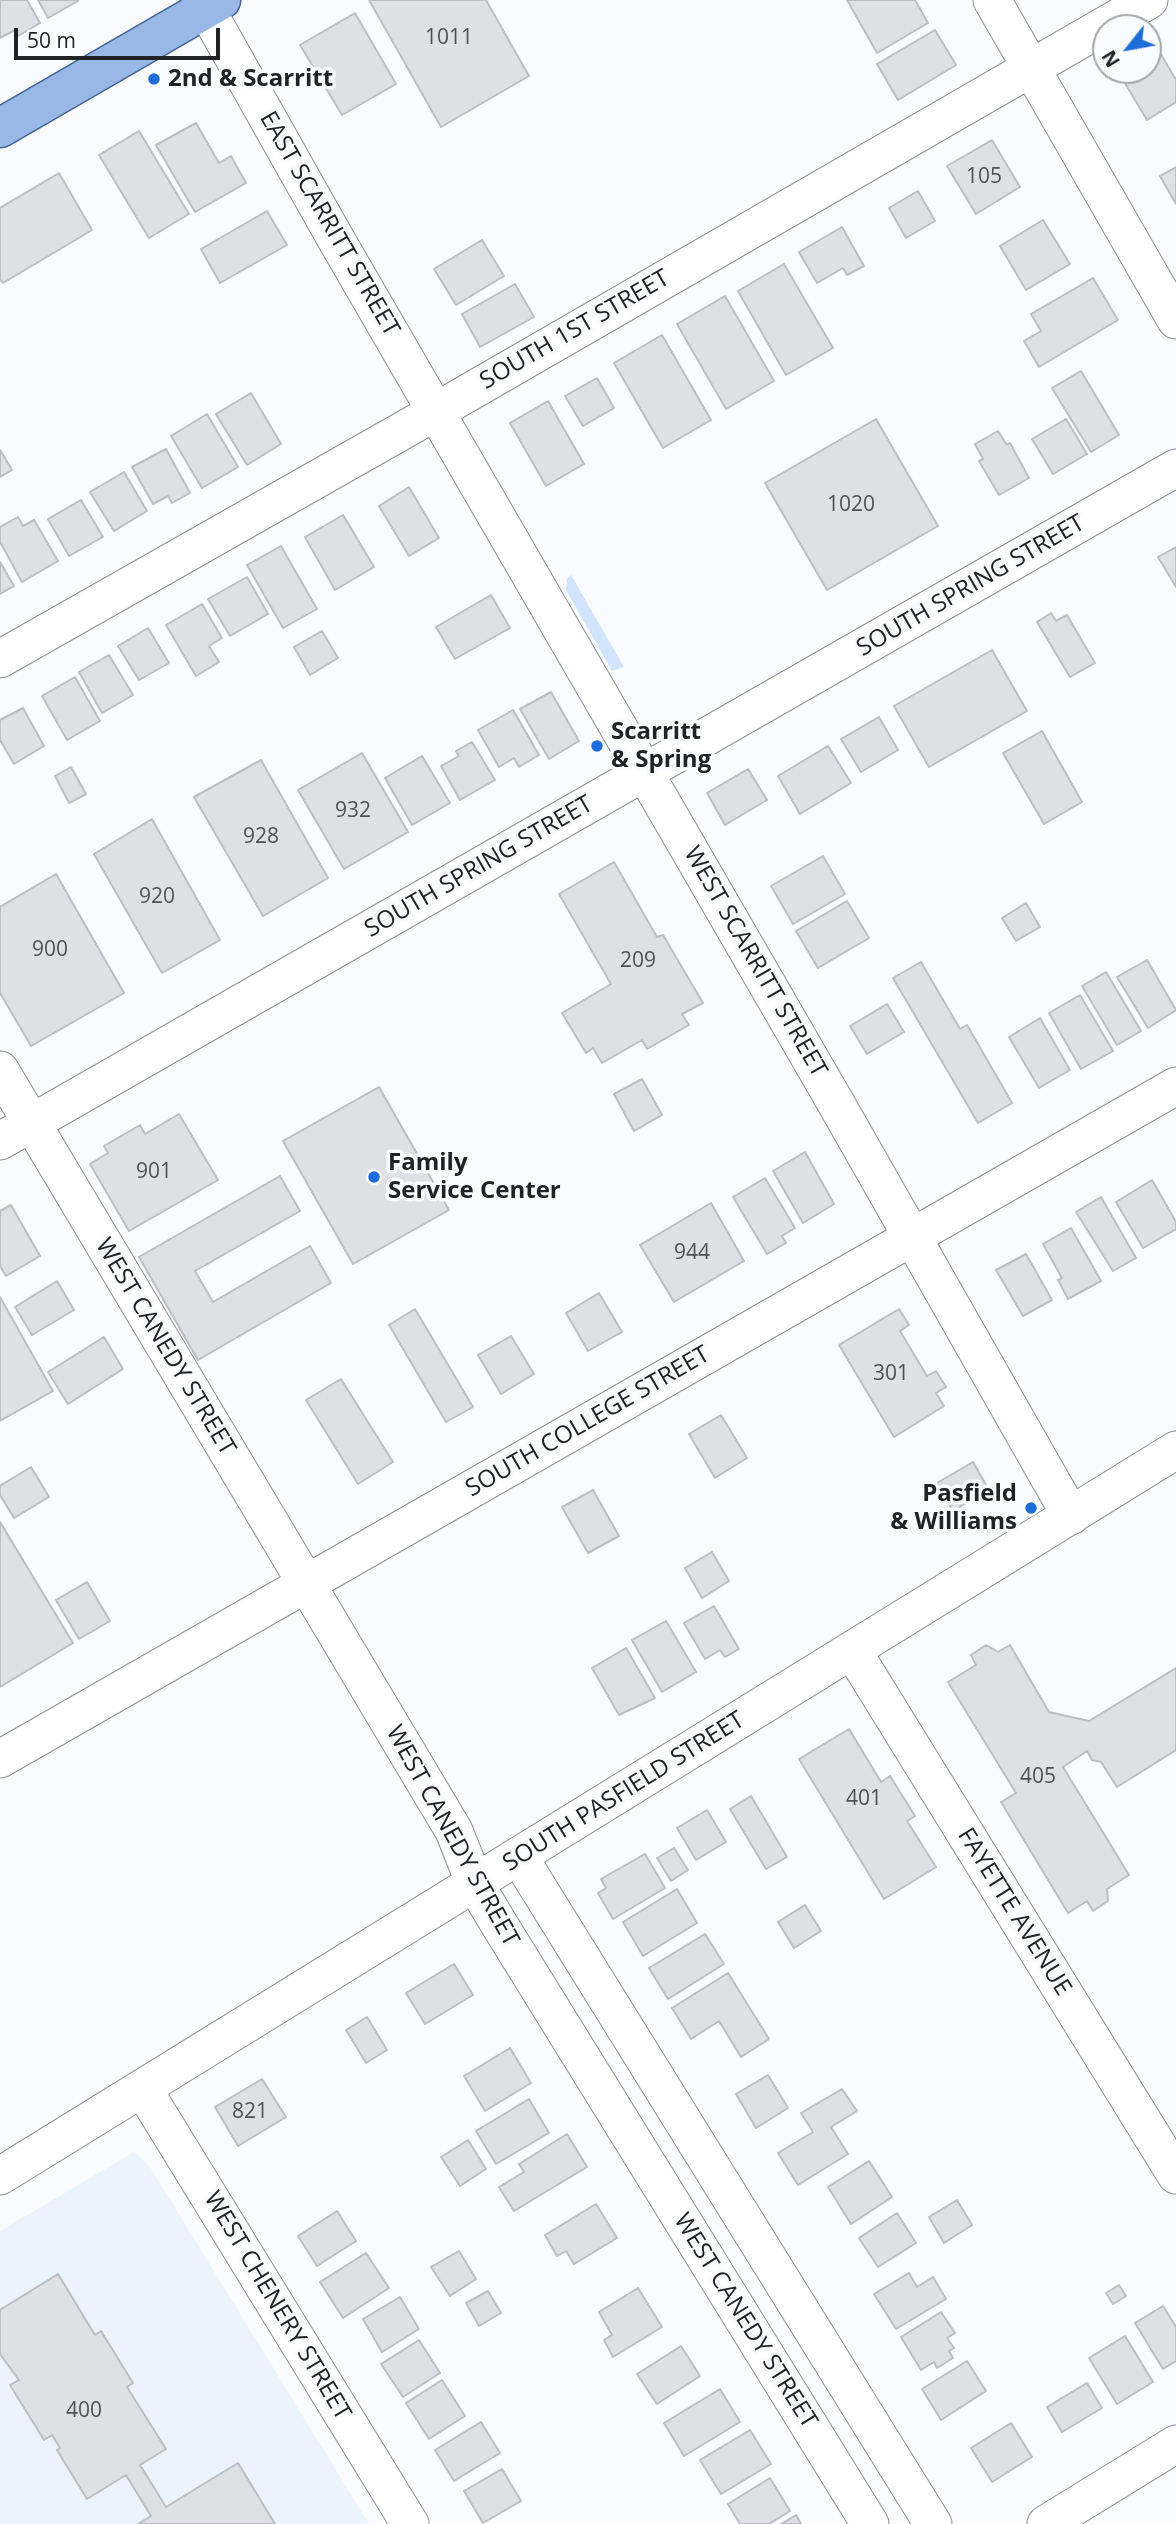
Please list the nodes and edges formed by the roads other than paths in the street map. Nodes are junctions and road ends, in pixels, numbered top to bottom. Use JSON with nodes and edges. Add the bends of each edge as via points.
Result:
{"nodes":[{"id":1,"x":992,"y":0,"type":"edge"},
{"id":2,"x":1149,"y":0,"type":"edge"},
{"id":3,"x":210,"y":3,"type":"edge"},
{"id":4,"x":1030,"y":68,"type":"junction"},
{"id":5,"x":0,"y":128,"type":"edge"},
{"id":6,"x":1176,"y":320,"type":"edge"},
{"id":7,"x":435,"y":411,"type":"junction"},
{"id":8,"x":1176,"y":468,"type":"edge"},
{"id":9,"x":0,"y":659,"type":"edge"},
{"id":10,"x":645,"y":771,"type":"junction"},
{"id":11,"x":0,"y":1070,"type":"edge"},
{"id":12,"x":1176,"y":1086,"type":"edge"},
{"id":13,"x":15,"y":1131,"type":"edge"},
{"id":14,"x":912,"y":1237,"type":"junction"},
{"id":15,"x":1176,"y":1450,"type":"edge"},
{"id":16,"x":1071,"y":1516,"type":"junction"},
{"id":17,"x":307,"y":1585,"type":"junction"},
{"id":18,"x":852,"y":1650,"type":"junction"},
{"id":19,"x":0,"y":1759,"type":"edge"},
{"id":20,"x":519,"y":1857,"type":"junction"},
{"id":21,"x":475,"y":1884,"type":"junction"},
{"id":22,"x":144,"y":2089,"type":"junction"},
{"id":23,"x":1176,"y":2175,"type":"edge"},
{"id":24,"x":0,"y":2176,"type":"edge"},
{"id":25,"x":1176,"y":2444,"type":"edge"},
{"id":26,"x":410,"y":2524,"type":"edge"},
{"id":27,"x":870,"y":2524,"type":"edge"},
{"id":28,"x":933,"y":2524,"type":"edge"},
{"id":29,"x":1046,"y":2524,"type":"edge"}],
"edges":[{"from":1,"to":4,"type":"street"},
{"from":2,"to":4,"type":"street","name":"SOUTH 1ST STREET"},
{"from":3,"to":5,"type":"main road"},
{"from":3,"to":7,"type":"street","name":"EAST SCARRITT STREET"},
{"from":4,"to":6,"type":"street"},
{"from":4,"to":7,"type":"street","name":"SOUTH 1ST STREET"},
{"from":7,"to":9,"type":"street","name":"SOUTH 1ST STREET"},
{"from":7,"to":10,"type":"street","name":"WEST SCARRITT STREET"},
{"from":8,"to":10,"type":"street","name":"SOUTH SPRING STREET"},
{"from":10,"to":13,"type":"street","name":"SOUTH SPRING STREET"},
{"from":10,"to":14,"type":"street","name":"WEST SCARRITT STREET"},
{"from":11,"to":13,"type":"street","name":"WEST CANEDY STREET"},
{"from":12,"to":14,"type":"street","name":"SOUTH COLLEGE STREET"},
{"from":13,"to":17,"type":"street","name":"WEST CANEDY STREET"},
{"from":14,"to":16,"type":"street","name":"WEST SCARRITT STREET"},
{"from":14,"to":17,"type":"street","name":"SOUTH COLLEGE STREET"},
{"from":15,"to":16,"type":"street","name":"SOUTH PASFIELD STREET"},
{"from":16,"to":18,"type":"street","name":"SOUTH PASFIELD STREET"},
{"from":17,"to":19,"type":"street","name":"SOUTH COLLEGE STREET"},
{"from":17,"to":21,"type":"street","name":"WEST CANEDY STREET","via":[[454,1831]]},
{"from":18,"to":20,"type":"street","name":"SOUTH PASFIELD STREET"},
{"from":18,"to":23,"type":"street","name":"FAYETTE AVENUE"},
{"from":20,"to":21,"type":"street","name":"SOUTH PASFIELD STREET"},
{"from":20,"to":28,"type":"street","name":"WEST CANEDY STREET"},
{"from":21,"to":22,"type":"street","name":"SOUTH PASFIELD STREET"},
{"from":21,"to":27,"type":"street","name":"WEST CANEDY STREET"},
{"from":22,"to":24,"type":"street","name":"SOUTH PASFIELD STREET"},
{"from":22,"to":26,"type":"street","name":"WEST CHENERY STREET"},
{"from":25,"to":29,"type":"street"}]}
